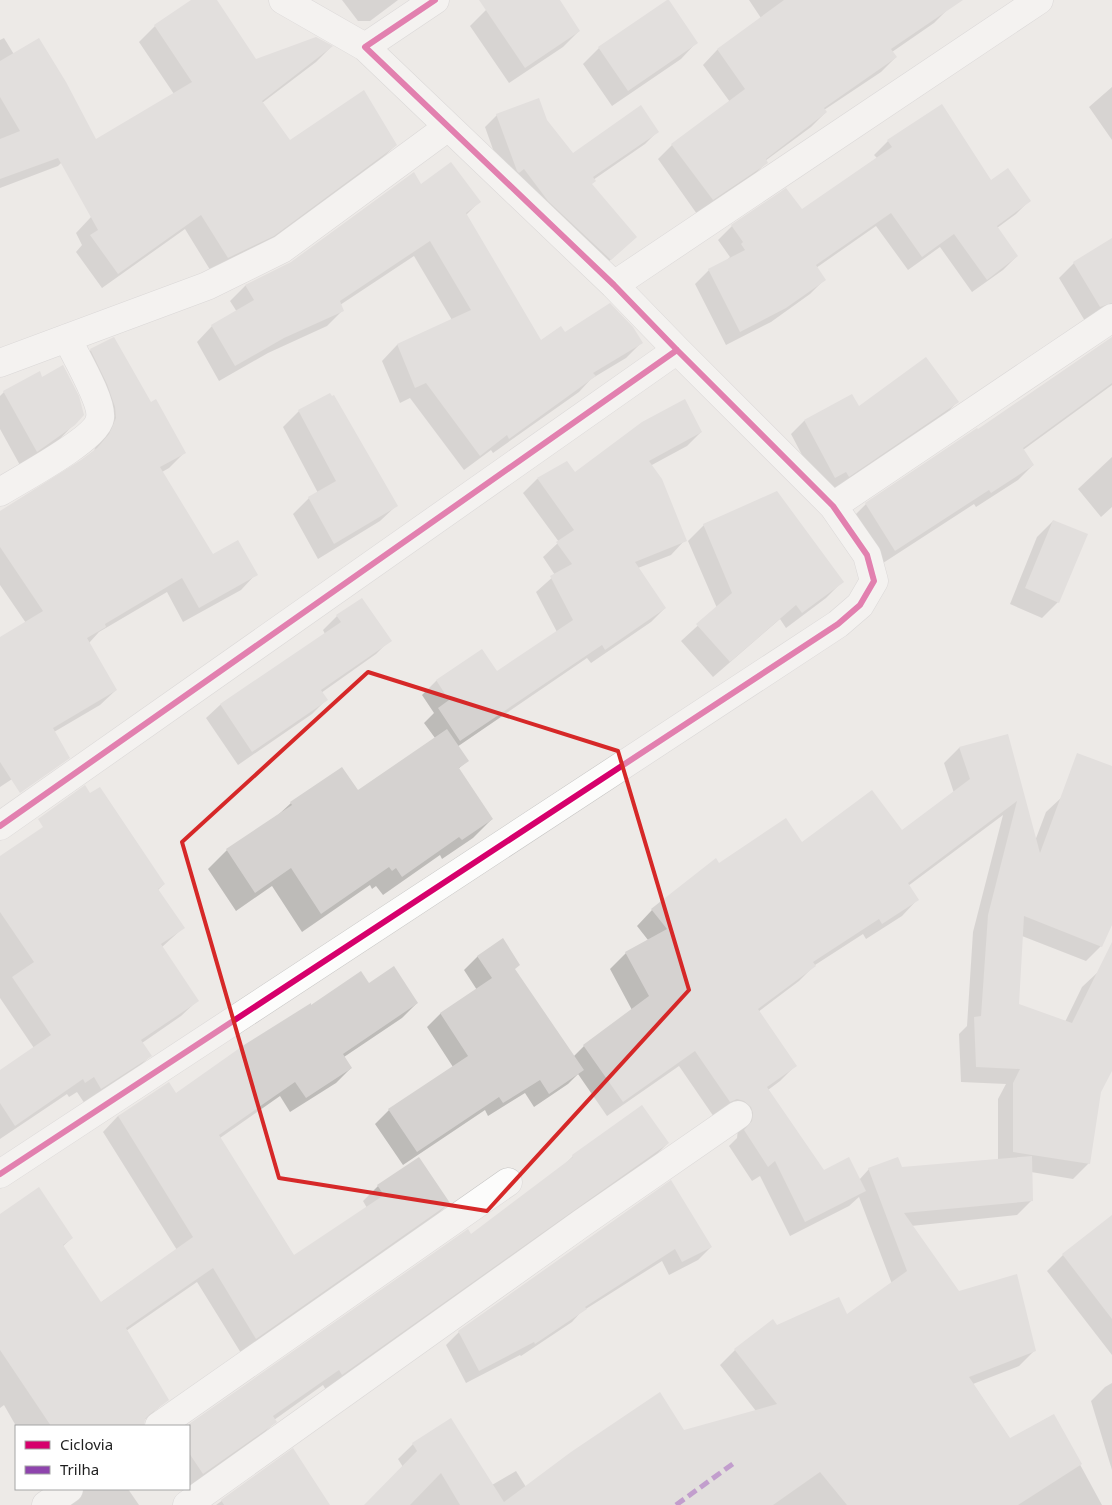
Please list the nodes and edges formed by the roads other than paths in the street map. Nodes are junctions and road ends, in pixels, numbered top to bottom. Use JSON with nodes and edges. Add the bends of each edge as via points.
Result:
{"nodes":[{"id":1,"x":283,"y":0,"type":"edge"},
{"id":2,"x":435,"y":0,"type":"edge"},
{"id":3,"x":1039,"y":0,"type":"edge"},
{"id":4,"x":365,"y":47,"type":"junction"},
{"id":5,"x":448,"y":126,"type":"junction"},
{"id":6,"x":614,"y":285,"type":"junction"},
{"id":7,"x":1112,"y":318,"type":"edge"},
{"id":8,"x":66,"y":338,"type":"junction"},
{"id":9,"x":677,"y":350,"type":"junction"},
{"id":10,"x":0,"y":363,"type":"edge"},
{"id":11,"x":0,"y":492,"type":"edge"},
{"id":12,"x":833,"y":506,"type":"junction"},
{"id":13,"x":0,"y":826,"type":"edge"},
{"id":14,"x":738,"y":1115,"type":"dead end"},
{"id":15,"x":0,"y":1174,"type":"edge"},
{"id":16,"x":508,"y":1182,"type":"dead end"},
{"id":17,"x":160,"y":1425,"type":"edge"},
{"id":18,"x":68,"y":1490,"type":"edge"},
{"id":19,"x":46,"y":1505,"type":"edge"},
{"id":20,"x":187,"y":1505,"type":"edge"}],
"edges":[{"from":1,"to":4,"type":"street"},
{"from":2,"to":4,"type":"street"},
{"from":3,"to":6,"type":"street"},
{"from":4,"to":5,"type":"street"},
{"from":5,"to":6,"type":"street"},
{"from":5,"to":8,"type":"street","via":[[282,249],[207,286]]},
{"from":6,"to":9,"type":"street"},
{"from":7,"to":12,"type":"street"},
{"from":8,"to":10,"type":"street"},
{"from":8,"to":11,"type":"street","via":[[98,403],[100,419],[83,441]]},
{"from":9,"to":12,"type":"street"},
{"from":9,"to":13,"type":"street"},
{"from":12,"to":15,"type":"street","via":[[867,556],[874,581],[860,605],[838,624]]},
{"from":14,"to":20,"type":"street"},
{"from":16,"to":17,"type":"street"},
{"from":18,"to":19,"type":"street"}]}
